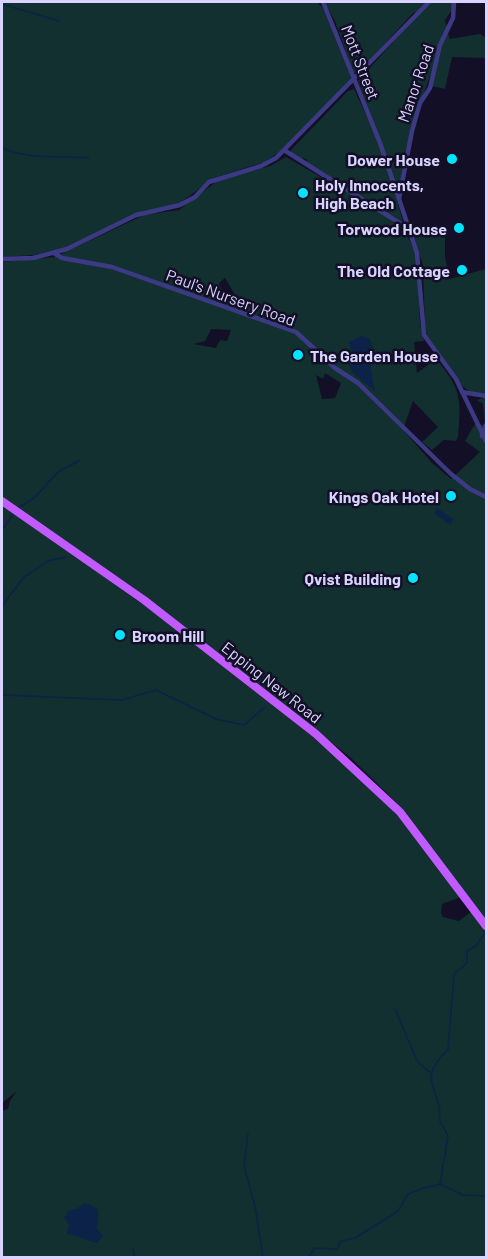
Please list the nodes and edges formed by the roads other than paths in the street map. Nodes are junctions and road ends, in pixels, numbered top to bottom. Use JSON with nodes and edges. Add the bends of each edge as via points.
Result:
{"nodes":[{"id":1,"x":323,"y":2,"type":"edge"},
{"id":2,"x":429,"y":2,"type":"edge"},
{"id":3,"x":454,"y":2,"type":"edge"},
{"id":4,"x":354,"y":81,"type":"junction"},
{"id":5,"x":284,"y":150,"type":"junction"},
{"id":6,"x":399,"y":199,"type":"junction"},
{"id":7,"x":407,"y":227,"type":"junction"},
{"id":8,"x":54,"y":253,"type":"junction"},
{"id":9,"x":2,"y":260,"type":"edge"},
{"id":10,"x":462,"y":392,"type":"junction"},
{"id":11,"x":486,"y":396,"type":"edge"},
{"id":12,"x":486,"y":425,"type":"edge"},
{"id":13,"x":484,"y":438,"type":"edge"},
{"id":14,"x":486,"y":497,"type":"edge"},
{"id":15,"x":2,"y":501,"type":"edge"},
{"id":16,"x":486,"y":926,"type":"edge"}],
"edges":[{"from":1,"to":4,"type":"street","name":"Mott Street"},
{"from":2,"to":4,"type":"street"},
{"from":3,"to":6,"type":"street","name":"Manor Road","via":[[453,18],[440,45],[430,88],[420,103],[412,131]]},
{"from":4,"to":5,"type":"street"},
{"from":4,"to":6,"type":"street","name":"Mott Street"},
{"from":5,"to":7,"type":"street"},
{"from":5,"to":8,"type":"street","via":[[261,166],[209,182],[180,206],[136,215]]},
{"from":6,"to":7,"type":"street","name":"Manor Road"},
{"from":7,"to":10,"type":"street","name":"Manor Road","via":[[420,270],[424,335]]},
{"from":8,"to":9,"type":"street"},
{"from":8,"to":14,"type":"street","name":"Paul's Nursery Road","via":[[121,270],[296,332],[335,368],[358,383],[451,474]]},
{"from":10,"to":11,"type":"street"},
{"from":10,"to":13,"type":"street","name":"Manor Road"},
{"from":12,"to":13,"type":"street"},
{"from":15,"to":16,"type":"main road","name":"Epping New Road","via":[[152,606],[324,741],[400,812]]}]}
